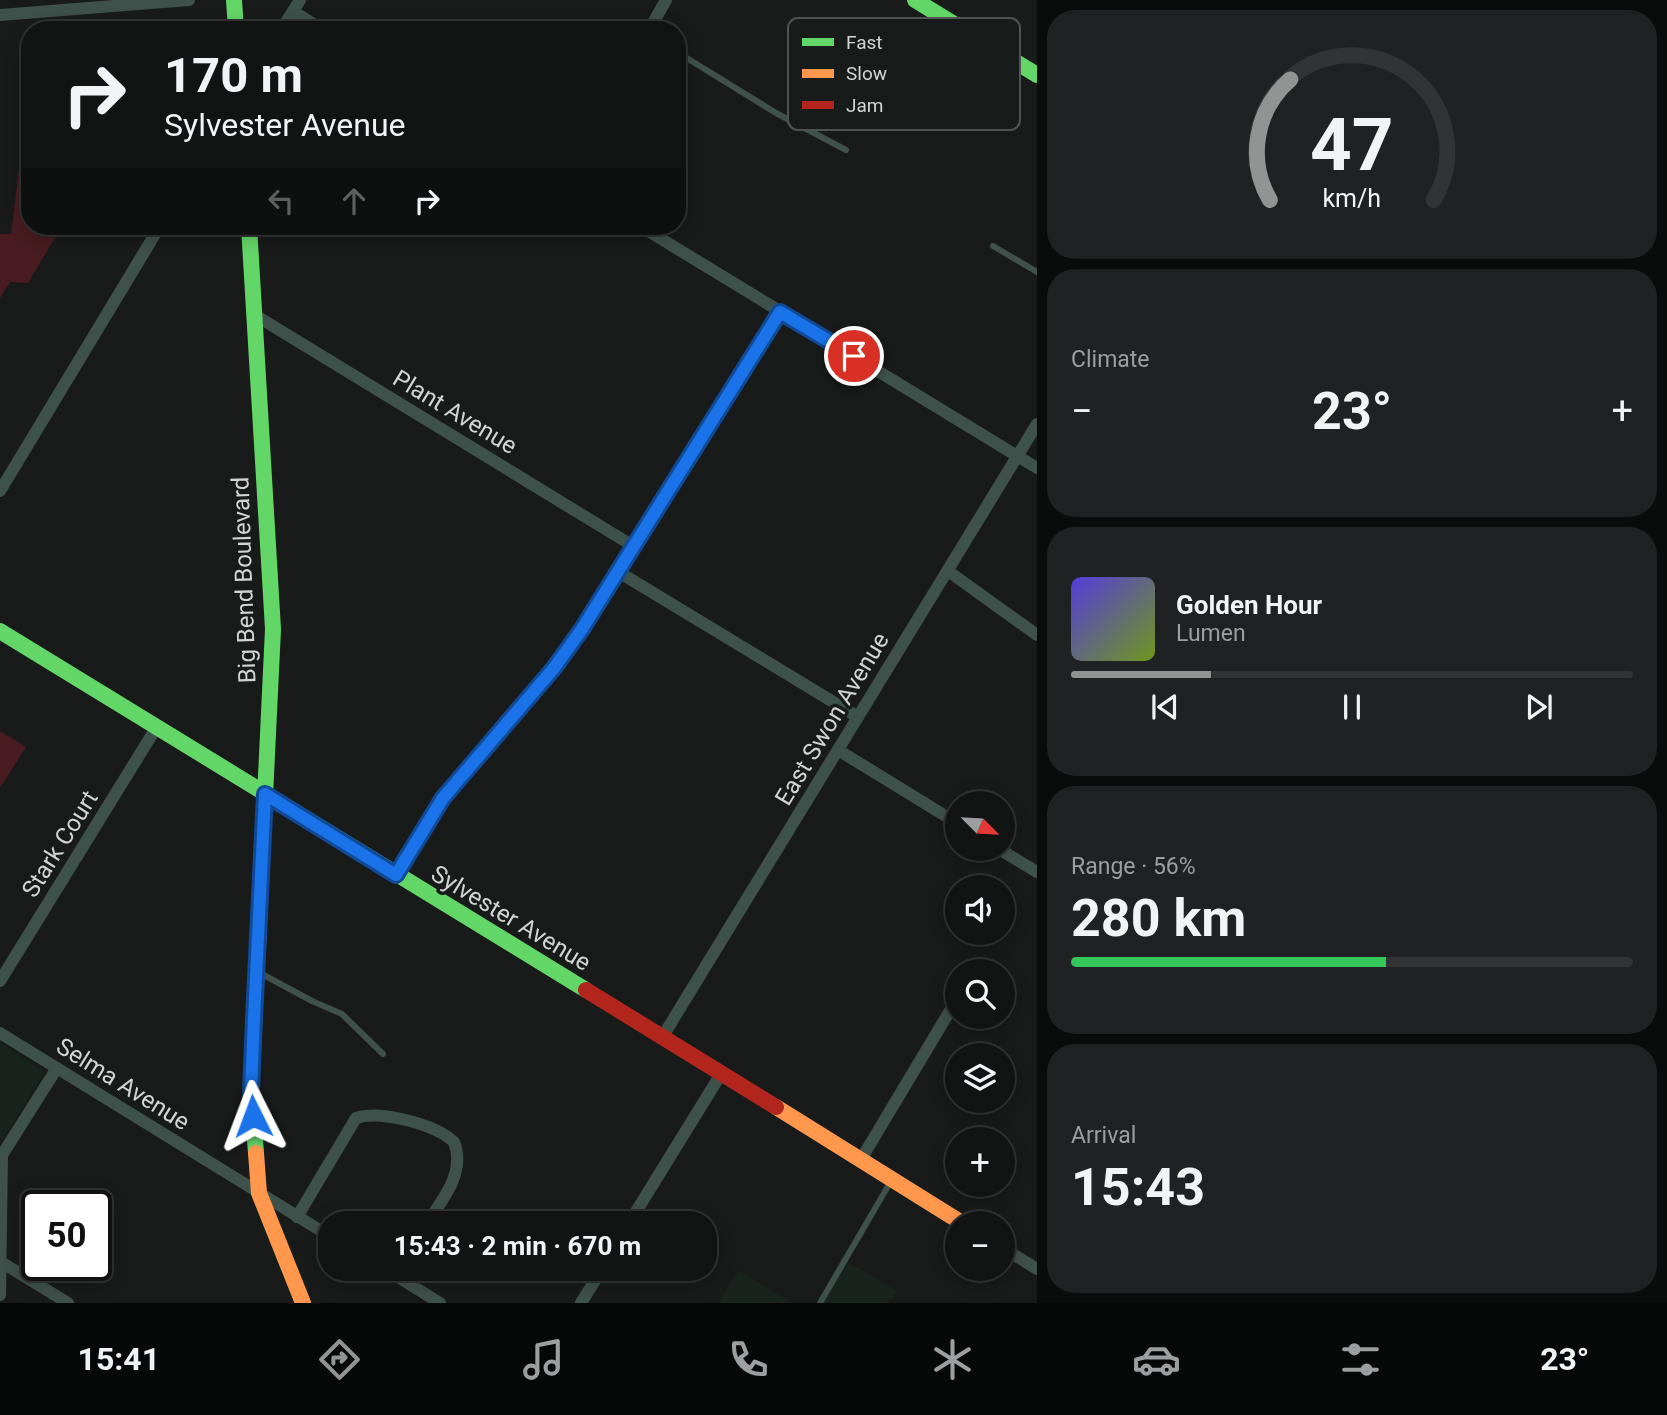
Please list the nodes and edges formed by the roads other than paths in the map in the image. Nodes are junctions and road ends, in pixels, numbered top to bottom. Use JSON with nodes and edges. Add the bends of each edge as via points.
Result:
{"nodes":[{"id":1,"x":189,"y":0,"type":"edge"},
{"id":2,"x":234,"y":0,"type":"edge"},
{"id":3,"x":666,"y":0,"type":"edge"},
{"id":4,"x":915,"y":0,"type":"edge"},
{"id":5,"x":297,"y":6,"type":"edge"},
{"id":6,"x":0,"y":15,"type":"edge"},
{"id":7,"x":944,"y":18,"type":"edge"},
{"id":8,"x":235,"y":21,"type":"edge"},
{"id":9,"x":287,"y":21,"type":"edge"},
{"id":10,"x":313,"y":21,"type":"edge"},
{"id":11,"x":654,"y":21,"type":"edge"},
{"id":12,"x":686,"y":58,"type":"edge"},
{"id":13,"x":1020,"y":65,"type":"edge"},
{"id":14,"x":1037,"y":75,"type":"edge"},
{"id":15,"x":788,"y":119,"type":"edge"},
{"id":16,"x":808,"y":130,"type":"edge"},
{"id":17,"x":846,"y":150,"type":"dead end"},
{"id":18,"x":155,"y":235,"type":"edge"},
{"id":19,"x":250,"y":235,"type":"edge"},
{"id":20,"x":655,"y":235,"type":"edge"},
{"id":21,"x":993,"y":246,"type":"dead end"},
{"id":22,"x":1037,"y":272,"type":"edge"},
{"id":23,"x":780,"y":312,"type":"junction"},
{"id":24,"x":255,"y":315,"type":"junction"},
{"id":25,"x":1037,"y":424,"type":"edge"},
{"id":26,"x":1018,"y":456,"type":"junction"},
{"id":27,"x":1037,"y":468,"type":"edge"},
{"id":28,"x":0,"y":492,"type":"edge"},
{"id":29,"x":633,"y":545,"type":"junction"},
{"id":30,"x":617,"y":571,"type":"junction"},
{"id":31,"x":948,"y":572,"type":"junction"},
{"id":32,"x":0,"y":631,"type":"edge"},
{"id":33,"x":1037,"y":635,"type":"edge"},
{"id":34,"x":858,"y":716,"type":"junction"},
{"id":35,"x":156,"y":728,"type":"junction"},
{"id":36,"x":838,"y":750,"type":"junction"},
{"id":37,"x":265,"y":794,"type":"junction"},
{"id":38,"x":945,"y":816,"type":"edge"},
{"id":39,"x":1015,"y":859,"type":"edge"},
{"id":40,"x":1037,"y":872,"type":"edge"},
{"id":41,"x":396,"y":875,"type":"junction"},
{"id":42,"x":255,"y":971,"type":"junction"},
{"id":43,"x":0,"y":981,"type":"edge"},
{"id":44,"x":945,"y":1019,"type":"edge"},
{"id":45,"x":0,"y":1033,"type":"edge"},
{"id":46,"x":663,"y":1036,"type":"junction"},
{"id":47,"x":383,"y":1054,"type":"dead end"},
{"id":48,"x":57,"y":1069,"type":"junction"},
{"id":49,"x":721,"y":1074,"type":"junction"},
{"id":50,"x":860,"y":1161,"type":"junction"},
{"id":51,"x":892,"y":1180,"type":"junction"},
{"id":52,"x":259,"y":1193,"type":"junction"},
{"id":53,"x":434,"y":1211,"type":"edge"},
{"id":54,"x":636,"y":1211,"type":"edge"},
{"id":55,"x":945,"y":1213,"type":"edge"},
{"id":56,"x":297,"y":1217,"type":"junction"},
{"id":57,"x":318,"y":1229,"type":"edge"},
{"id":58,"x":1015,"y":1255,"type":"edge"},
{"id":59,"x":1,"y":1262,"type":"edge"},
{"id":60,"x":1037,"y":1269,"type":"edge"},
{"id":61,"x":408,"y":1281,"type":"edge"},
{"id":62,"x":595,"y":1281,"type":"edge"},
{"id":63,"x":0,"y":1295,"type":"edge"},
{"id":64,"x":68,"y":1303,"type":"edge"},
{"id":65,"x":303,"y":1303,"type":"edge"},
{"id":66,"x":440,"y":1303,"type":"edge"},
{"id":67,"x":581,"y":1303,"type":"edge"},
{"id":68,"x":820,"y":1303,"type":"edge"}],
"edges":[{"from":1,"to":6,"type":"street"},
{"from":2,"to":8,"type":"main road"},
{"from":3,"to":11,"type":"street"},
{"from":4,"to":7,"type":"main road"},
{"from":5,"to":9,"type":"street"},
{"from":5,"to":10,"type":"street"},
{"from":12,"to":15,"type":"lane"},
{"from":13,"to":14,"type":"main road"},
{"from":16,"to":17,"type":"lane"},
{"from":18,"to":28,"type":"street"},
{"from":19,"to":24,"type":"main road","name":"Big Bend Boulevard"},
{"from":20,"to":23,"type":"street"},
{"from":21,"to":22,"type":"lane"},
{"from":23,"to":26,"type":"street"},
{"from":23,"to":29,"type":"street"},
{"from":24,"to":29,"type":"street","name":"Plant Avenue"},
{"from":24,"to":37,"type":"main road","name":"Big Bend Boulevard","via":[[273,629]]},
{"from":25,"to":26,"type":"street","name":"East Swon Avenue"},
{"from":26,"to":27,"type":"street"},
{"from":26,"to":31,"type":"street","name":"East Swon Avenue"},
{"from":29,"to":30,"type":"street"},
{"from":30,"to":34,"type":"street"},
{"from":30,"to":41,"type":"street","via":[[554,668],[443,798]]},
{"from":31,"to":33,"type":"street"},
{"from":31,"to":34,"type":"street","name":"East Swon Avenue"},
{"from":32,"to":35,"type":"main road","name":"Sylvester Avenue"},
{"from":34,"to":36,"type":"street","name":"East Swon Avenue"},
{"from":35,"to":37,"type":"main road","name":"Sylvester Avenue"},
{"from":35,"to":43,"type":"street","name":"Stark Court"},
{"from":36,"to":38,"type":"street"},
{"from":36,"to":46,"type":"street","name":"East Swon Avenue"},
{"from":37,"to":41,"type":"main road","name":"Sylvester Avenue"},
{"from":37,"to":42,"type":"main road","name":"Big Bend Boulevard"},
{"from":39,"to":40,"type":"street"},
{"from":41,"to":46,"type":"main road","name":"Sylvester Avenue"},
{"from":42,"to":47,"type":"lane","via":[[342,1014]]},
{"from":42,"to":52,"type":"main road","name":"Big Bend Boulevard","via":[[251,1090]]},
{"from":44,"to":50,"type":"street"},
{"from":45,"to":48,"type":"street","name":"Selma Avenue"},
{"from":46,"to":49,"type":"main road","name":"Sylvester Avenue"},
{"from":48,"to":52,"type":"street","name":"Selma Avenue"},
{"from":48,"to":59,"type":"street","via":[[2,1155]]},
{"from":49,"to":50,"type":"main road","name":"Sylvester Avenue"},
{"from":49,"to":54,"type":"street"},
{"from":50,"to":51,"type":"main road","name":"Sylvester Avenue"},
{"from":51,"to":55,"type":"main road","name":"Sylvester Avenue"},
{"from":51,"to":68,"type":"lane"},
{"from":52,"to":56,"type":"street","name":"Selma Avenue"},
{"from":52,"to":65,"type":"main road","name":"Big Bend Boulevard"},
{"from":53,"to":56,"type":"street","via":[[457,1172],[454,1142],[430,1127],[367,1114],[356,1118]]},
{"from":56,"to":57,"type":"street","name":"Selma Avenue"},
{"from":58,"to":60,"type":"street"},
{"from":59,"to":63,"type":"street"},
{"from":59,"to":64,"type":"street"},
{"from":61,"to":66,"type":"street"},
{"from":62,"to":67,"type":"street"}]}
